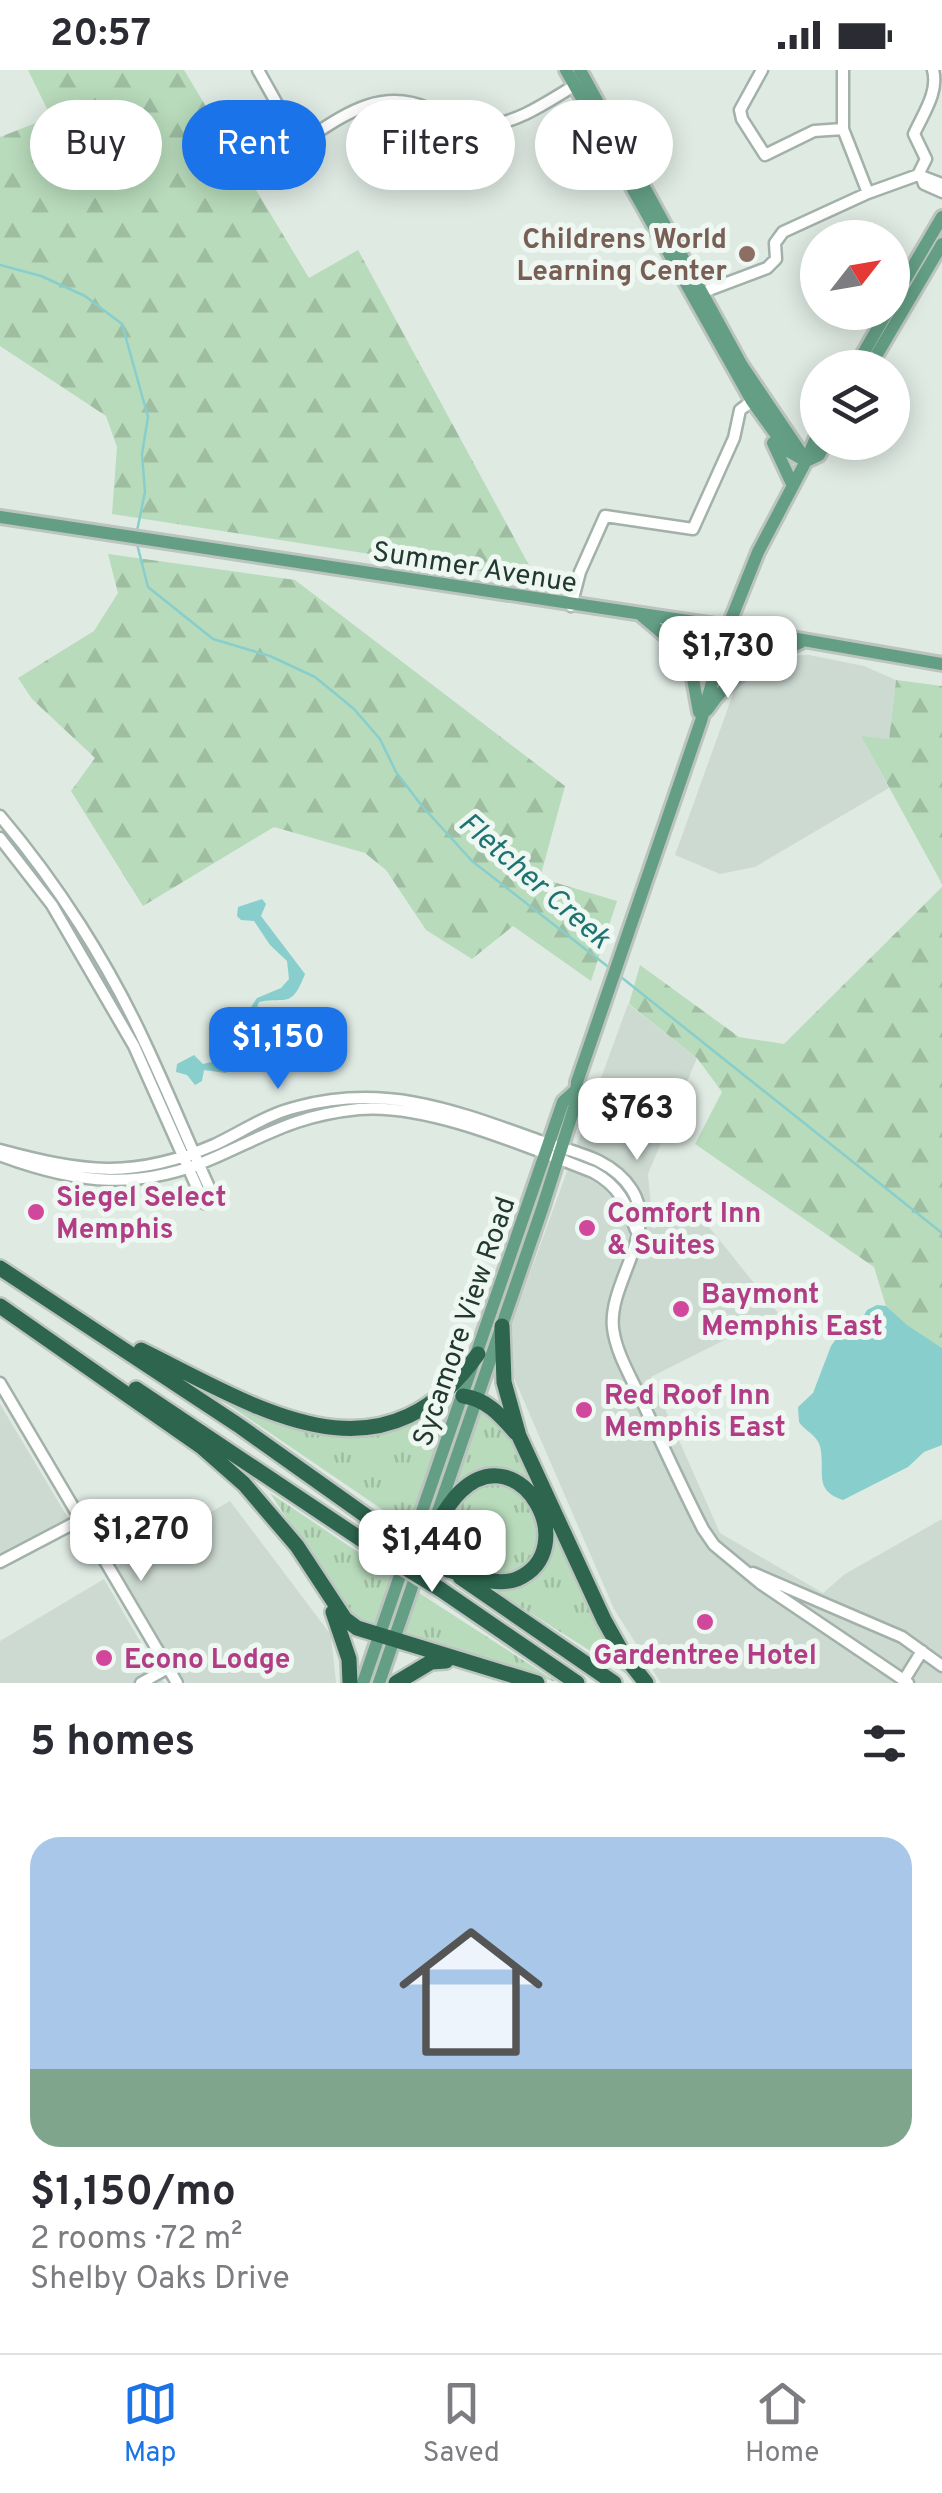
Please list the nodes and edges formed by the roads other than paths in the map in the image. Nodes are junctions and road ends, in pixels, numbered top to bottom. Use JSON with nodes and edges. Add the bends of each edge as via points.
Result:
{"nodes":[{"id":1,"x":258,"y":70,"type":"edge"},
{"id":2,"x":566,"y":70,"type":"edge"},
{"id":3,"x":762,"y":70,"type":"edge"},
{"id":4,"x":843,"y":70,"type":"edge"},
{"id":5,"x":932,"y":70,"type":"edge"},
{"id":6,"x":580,"y":78,"type":"edge"},
{"id":7,"x":843,"y":129,"type":"junction"},
{"id":8,"x":920,"y":176,"type":"junction"},
{"id":9,"x":942,"y":184,"type":"edge"},
{"id":10,"x":942,"y":192,"type":"edge"},
{"id":11,"x":868,"y":193,"type":"junction"},
{"id":12,"x":942,"y":217,"type":"edge"},
{"id":13,"x":942,"y":244,"type":"edge"},
{"id":14,"x":914,"y":278,"type":"junction"},
{"id":15,"x":910,"y":282,"type":"edge"},
{"id":16,"x":698,"y":294,"type":"junction"},
{"id":17,"x":878,"y":350,"type":"edge"},
{"id":18,"x":752,"y":401,"type":"junction"},
{"id":19,"x":760,"y":414,"type":"junction"},
{"id":20,"x":806,"y":461,"type":"junction"},
{"id":21,"x":793,"y":486,"type":"junction"},
{"id":22,"x":0,"y":518,"type":"edge"},
{"id":23,"x":571,"y":606,"type":"junction"},
{"id":24,"x":642,"y":616,"type":"junction"},
{"id":25,"x":728,"y":628,"type":"junction"},
{"id":26,"x":800,"y":642,"type":"junction"},
{"id":27,"x":942,"y":664,"type":"edge"},
{"id":28,"x":701,"y":720,"type":"junction"},
{"id":29,"x":0,"y":816,"type":"edge"},
{"id":30,"x":0,"y":838,"type":"edge"},
{"id":31,"x":553,"y":1151,"type":"junction"},
{"id":32,"x":0,"y":1152,"type":"edge"},
{"id":33,"x":190,"y":1160,"type":"junction"},
{"id":34,"x":209,"y":1200,"type":"dead end"},
{"id":35,"x":0,"y":1268,"type":"edge"},
{"id":36,"x":0,"y":1297,"type":"edge"},
{"id":37,"x":0,"y":1306,"type":"edge"},
{"id":38,"x":86,"y":1323,"type":"junction"},
{"id":39,"x":502,"y":1326,"type":"junction"},
{"id":40,"x":478,"y":1354,"type":"junction"},
{"id":41,"x":0,"y":1383,"type":"edge"},
{"id":42,"x":470,"y":1397,"type":"junction"},
{"id":43,"x":519,"y":1436,"type":"junction"},
{"id":44,"x":80,"y":1520,"type":"junction"},
{"id":45,"x":430,"y":1536,"type":"junction"},
{"id":46,"x":0,"y":1562,"type":"edge"},
{"id":47,"x":448,"y":1570,"type":"junction"},
{"id":48,"x":747,"y":1571,"type":"junction"},
{"id":49,"x":326,"y":1594,"type":"junction"},
{"id":50,"x":828,"y":1605,"type":"junction"},
{"id":51,"x":817,"y":1622,"type":"junction"},
{"id":52,"x":387,"y":1638,"type":"junction"},
{"id":53,"x":922,"y":1651,"type":"junction"},
{"id":54,"x":460,"y":1661,"type":"junction"},
{"id":55,"x":942,"y":1666,"type":"edge"},
{"id":56,"x":168,"y":1668,"type":"junction"},
{"id":57,"x":906,"y":1682,"type":"edge"},
{"id":58,"x":141,"y":1683,"type":"edge"},
{"id":59,"x":177,"y":1683,"type":"edge"},
{"id":60,"x":350,"y":1683,"type":"edge"},
{"id":61,"x":363,"y":1683,"type":"edge"},
{"id":62,"x":378,"y":1683,"type":"edge"},
{"id":63,"x":396,"y":1683,"type":"edge"},
{"id":64,"x":537,"y":1683,"type":"edge"},
{"id":65,"x":577,"y":1683,"type":"edge"},
{"id":66,"x":614,"y":1683,"type":"edge"},
{"id":67,"x":646,"y":1683,"type":"edge"}],
"edges":[{"from":1,"to":6,"type":"street","via":[[301,138],[356,108],[386,101],[414,101],[465,124],[490,125],[528,113]]},
{"from":2,"to":6,"type":"main road"},
{"from":3,"to":7,"type":"street","via":[[740,110],[765,154],[814,131]]},
{"from":4,"to":7,"type":"street"},
{"from":5,"to":8,"type":"street","via":[[936,82],[914,134],[926,159]]},
{"from":6,"to":16,"type":"main road"},
{"from":7,"to":11,"type":"street"},
{"from":8,"to":9,"type":"street"},
{"from":8,"to":10,"type":"street"},
{"from":8,"to":11,"type":"street"},
{"from":11,"to":16,"type":"street","via":[[783,232],[768,268]]},
{"from":12,"to":14,"type":"main road"},
{"from":13,"to":14,"type":"main road"},
{"from":14,"to":15,"type":"main road"},
{"from":14,"to":17,"type":"main road"},
{"from":16,"to":18,"type":"main road"},
{"from":16,"to":20,"type":"main road"},
{"from":18,"to":19,"type":"main road"},
{"from":18,"to":23,"type":"street","via":[[740,410],[693,529],[605,516]]},
{"from":19,"to":20,"type":"main road","via":[[788,452]]},
{"from":19,"to":21,"type":"main road"},
{"from":20,"to":21,"type":"main road","name":"Sycamore View Road"},
{"from":21,"to":25,"type":"main road","name":"Sycamore View Road"},
{"from":22,"to":23,"type":"main road","name":"Summer Avenue"},
{"from":23,"to":24,"type":"main road","name":"Summer Avenue"},
{"from":24,"to":25,"type":"main road","name":"Summer Avenue"},
{"from":24,"to":28,"type":"main road","via":[[681,650]]},
{"from":25,"to":26,"type":"main road","name":"Summer Avenue"},
{"from":25,"to":28,"type":"main road","name":"Sycamore View Road"},
{"from":26,"to":27,"type":"main road","name":"Summer Avenue"},
{"from":26,"to":28,"type":"main road","via":[[752,663]]},
{"from":28,"to":31,"type":"main road","name":"Sycamore View Road","via":[[574,1091],[575,1105]]},
{"from":29,"to":33,"type":"street","via":[[65,904],[126,1004]]},
{"from":30,"to":33,"type":"street","via":[[87,962]]},
{"from":31,"to":33,"type":"street","via":[[448,1120],[363,1109],[310,1115]]},
{"from":31,"to":39,"type":"main road","name":"Sycamore View Road"},
{"from":31,"to":40,"type":"main road","name":"Sycamore View Road"},
{"from":31,"to":48,"type":"street","via":[[614,1184],[628,1205],[636,1231],[616,1295],[614,1335],[703,1529]]},
{"from":32,"to":33,"type":"street","via":[[60,1175],[98,1181],[128,1181]]},
{"from":33,"to":34,"type":"street"},
{"from":35,"to":38,"type":"highway"},
{"from":36,"to":65,"type":"highway","bridge":true},
{"from":37,"to":49,"type":"highway","via":[[216,1459],[278,1521]]},
{"from":38,"to":40,"type":"highway","via":[[297,1422],[343,1431],[386,1426],[425,1409]]},
{"from":38,"to":47,"type":"highway","bridge":true},
{"from":39,"to":42,"type":"main road","name":"Sycamore View Road"},
{"from":39,"to":43,"type":"highway","via":[[504,1382]]},
{"from":40,"to":42,"type":"main road","name":"Sycamore View Road"},
{"from":41,"to":44,"type":"street"},
{"from":42,"to":43,"type":"highway"},
{"from":42,"to":45,"type":"main road","name":"Sycamore View Road"},
{"from":42,"to":52,"type":"main road","name":"Sycamore View Road"},
{"from":43,"to":67,"type":"highway","via":[[604,1620]]},
{"from":44,"to":46,"type":"street"},
{"from":44,"to":56,"type":"street"},
{"from":45,"to":47,"type":"highway","via":[[449,1504],[479,1479],[516,1481],[540,1508],[544,1546],[516,1579]]},
{"from":45,"to":52,"type":"main road","name":"Sycamore View Road"},
{"from":47,"to":66,"type":"highway"},
{"from":48,"to":50,"type":"street"},
{"from":48,"to":51,"type":"street"},
{"from":49,"to":52,"type":"highway","via":[[357,1628]]},
{"from":49,"to":60,"type":"highway","via":[[342,1633]]},
{"from":50,"to":51,"type":"street"},
{"from":50,"to":53,"type":"street"},
{"from":51,"to":57,"type":"street"},
{"from":52,"to":54,"type":"highway"},
{"from":52,"to":61,"type":"main road","name":"Sycamore View Road"},
{"from":52,"to":62,"type":"main road","name":"Sycamore View Road"},
{"from":53,"to":55,"type":"street"},
{"from":53,"to":57,"type":"street"},
{"from":54,"to":63,"type":"highway","via":[[431,1662]]},
{"from":54,"to":64,"type":"highway"},
{"from":56,"to":58,"type":"street"},
{"from":56,"to":59,"type":"street"}]}
